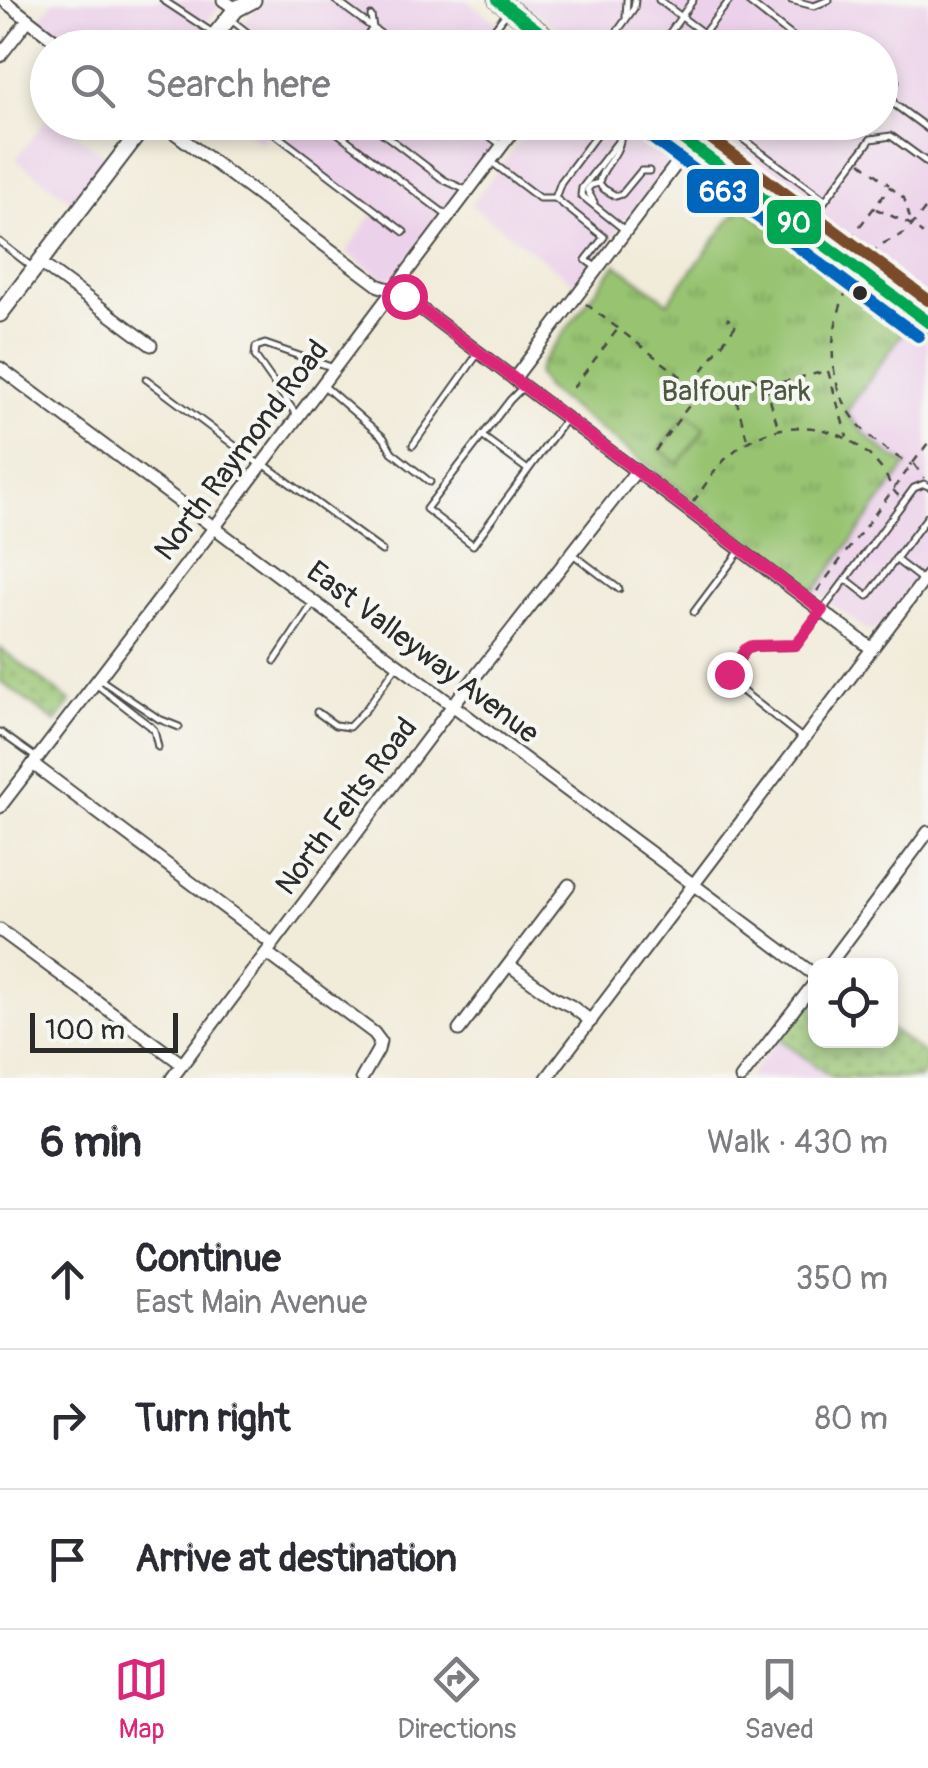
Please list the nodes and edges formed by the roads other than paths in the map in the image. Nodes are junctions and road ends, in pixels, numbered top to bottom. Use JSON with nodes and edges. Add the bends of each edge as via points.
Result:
{"nodes":[{"id":1,"x":2,"y":0,"type":"edge"},
{"id":2,"x":164,"y":0,"type":"edge"},
{"id":3,"x":252,"y":0,"type":"edge"},
{"id":4,"x":335,"y":0,"type":"edge"},
{"id":5,"x":627,"y":0,"type":"edge"},
{"id":6,"x":635,"y":0,"type":"edge"},
{"id":7,"x":660,"y":0,"type":"edge"},
{"id":8,"x":692,"y":0,"type":"edge"},
{"id":9,"x":730,"y":0,"type":"edge"},
{"id":10,"x":746,"y":0,"type":"edge"},
{"id":11,"x":790,"y":0,"type":"edge"},
{"id":12,"x":829,"y":0,"type":"edge"},
{"id":13,"x":504,"y":3,"type":"edge"},
{"id":14,"x":232,"y":7,"type":"edge"},
{"id":15,"x":370,"y":16,"type":"dead end"},
{"id":16,"x":682,"y":16,"type":"junction"},
{"id":17,"x":28,"y":20,"type":"junction"},
{"id":18,"x":626,"y":20,"type":"junction"},
{"id":19,"x":373,"y":28,"type":"junction"},
{"id":20,"x":41,"y":30,"type":"edge"},
{"id":21,"x":200,"y":30,"type":"edge"},
{"id":22,"x":222,"y":30,"type":"edge"},
{"id":23,"x":252,"y":30,"type":"edge"},
{"id":24,"x":376,"y":30,"type":"edge"},
{"id":25,"x":494,"y":30,"type":"edge"},
{"id":26,"x":538,"y":30,"type":"edge"},
{"id":27,"x":618,"y":30,"type":"edge"},
{"id":28,"x":672,"y":30,"type":"edge"},
{"id":29,"x":700,"y":30,"type":"edge"},
{"id":30,"x":706,"y":30,"type":"edge"},
{"id":31,"x":782,"y":30,"type":"edge"},
{"id":32,"x":0,"y":56,"type":"edge"},
{"id":33,"x":898,"y":107,"type":"edge"},
{"id":34,"x":928,"y":129,"type":"edge"},
{"id":35,"x":133,"y":140,"type":"edge"},
{"id":36,"x":184,"y":140,"type":"edge"},
{"id":37,"x":282,"y":140,"type":"edge"},
{"id":38,"x":347,"y":140,"type":"edge"},
{"id":39,"x":392,"y":140,"type":"edge"},
{"id":40,"x":494,"y":140,"type":"edge"},
{"id":41,"x":507,"y":140,"type":"edge"},
{"id":42,"x":592,"y":140,"type":"edge"},
{"id":43,"x":619,"y":140,"type":"edge"},
{"id":44,"x":621,"y":140,"type":"edge"},
{"id":45,"x":682,"y":140,"type":"edge"},
{"id":46,"x":745,"y":140,"type":"edge"},
{"id":47,"x":871,"y":140,"type":"edge"},
{"id":48,"x":896,"y":140,"type":"edge"},
{"id":49,"x":502,"y":146,"type":"junction"},
{"id":50,"x":690,"y":146,"type":"junction"},
{"id":51,"x":491,"y":162,"type":"junction"},
{"id":52,"x":928,"y":163,"type":"edge"},
{"id":53,"x":649,"y":171,"type":"dead end"},
{"id":54,"x":599,"y":183,"type":"junction"},
{"id":55,"x":468,"y":191,"type":"junction"},
{"id":56,"x":555,"y":198,"type":"junction"},
{"id":57,"x":826,"y":200,"type":"junction"},
{"id":58,"x":598,"y":208,"type":"junction"},
{"id":59,"x":448,"y":217,"type":"junction"},
{"id":60,"x":626,"y":231,"type":"junction"},
{"id":61,"x":404,"y":232,"type":"dead end"},
{"id":62,"x":806,"y":232,"type":"junction"},
{"id":63,"x":0,"y":242,"type":"edge"},
{"id":64,"x":37,"y":266,"type":"junction"},
{"id":65,"x":597,"y":269,"type":"junction"},
{"id":66,"x":393,"y":290,"type":"junction"},
{"id":67,"x":0,"y":314,"type":"edge"},
{"id":68,"x":928,"y":322,"type":"edge"},
{"id":69,"x":151,"y":345,"type":"dead end"},
{"id":70,"x":479,"y":352,"type":"junction"},
{"id":71,"x":0,"y":368,"type":"edge"},
{"id":72,"x":334,"y":368,"type":"junction"},
{"id":73,"x":146,"y":379,"type":"dead end"},
{"id":74,"x":520,"y":382,"type":"junction"},
{"id":75,"x":322,"y":384,"type":"junction"},
{"id":76,"x":298,"y":417,"type":"junction"},
{"id":77,"x":567,"y":418,"type":"junction"},
{"id":78,"x":482,"y":436,"type":"junction"},
{"id":79,"x":413,"y":445,"type":"dead end"},
{"id":80,"x":262,"y":464,"type":"junction"},
{"id":81,"x":528,"y":470,"type":"junction"},
{"id":82,"x":636,"y":471,"type":"junction"},
{"id":83,"x":430,"y":482,"type":"dead end"},
{"id":84,"x":926,"y":485,"type":"edge"},
{"id":85,"x":928,"y":516,"type":"edge"},
{"id":86,"x":214,"y":528,"type":"junction"},
{"id":87,"x":741,"y":550,"type":"junction"},
{"id":88,"x":382,"y":551,"type":"dead end"},
{"id":89,"x":572,"y":553,"type":"junction"},
{"id":90,"x":895,"y":560,"type":"junction"},
{"id":91,"x":926,"y":578,"type":"edge"},
{"id":92,"x":846,"y":579,"type":"junction"},
{"id":93,"x":619,"y":590,"type":"dead end"},
{"id":94,"x":314,"y":602,"type":"junction"},
{"id":95,"x":822,"y":610,"type":"junction"},
{"id":96,"x":694,"y":612,"type":"dead end"},
{"id":97,"x":871,"y":648,"type":"junction"},
{"id":98,"x":275,"y":662,"type":"dead end"},
{"id":99,"x":398,"y":664,"type":"junction"},
{"id":100,"x":97,"y":681,"type":"junction"},
{"id":101,"x":453,"y":705,"type":"junction"},
{"id":102,"x":317,"y":712,"type":"dead end"},
{"id":103,"x":179,"y":727,"type":"dead end"},
{"id":104,"x":0,"y":732,"type":"edge"},
{"id":105,"x":803,"y":738,"type":"junction"},
{"id":106,"x":158,"y":747,"type":"dead end"},
{"id":107,"x":35,"y":761,"type":"junction"},
{"id":108,"x":0,"y":807,"type":"edge"},
{"id":109,"x":928,"y":832,"type":"edge"},
{"id":110,"x":569,"y":885,"type":"dead end"},
{"id":111,"x":694,"y":885,"type":"junction"},
{"id":112,"x":0,"y":930,"type":"edge"},
{"id":113,"x":270,"y":949,"type":"junction"},
{"id":114,"x":834,"y":958,"type":"edge"},
{"id":115,"x":510,"y":965,"type":"junction"},
{"id":116,"x":808,"y":973,"type":"edge"},
{"id":117,"x":808,"y":990,"type":"edge"},
{"id":118,"x":591,"y":1020,"type":"junction"},
{"id":119,"x":460,"y":1030,"type":"dead end"},
{"id":120,"x":182,"y":1064,"type":"junction"},
{"id":121,"x":748,"y":1076,"type":"edge"},
{"id":122,"x":172,"y":1078,"type":"edge"},
{"id":123,"x":362,"y":1078,"type":"edge"},
{"id":124,"x":548,"y":1078,"type":"edge"}],
"edges":[{"from":1,"to":17,"type":"street"},
{"from":2,"to":21,"type":"lane"},
{"from":3,"to":14,"type":"main road"},
{"from":4,"to":19,"type":"lane"},
{"from":5,"to":18,"type":"lane"},
{"from":6,"to":18,"type":"lane"},
{"from":7,"to":16,"type":"lane"},
{"from":8,"to":16,"type":"lane"},
{"from":9,"to":30,"type":"lane"},
{"from":10,"to":31,"type":"lane"},
{"from":11,"to":12,"type":"lane","via":[[814,6]]},
{"from":13,"to":25,"type":"lane"},
{"from":13,"to":26,"type":"main road"},
{"from":14,"to":22,"type":"main road"},
{"from":14,"to":23,"type":"lane"},
{"from":15,"to":19,"type":"lane"},
{"from":16,"to":28,"type":"lane"},
{"from":16,"to":29,"type":"lane"},
{"from":17,"to":20,"type":"street"},
{"from":17,"to":32,"type":"street"},
{"from":18,"to":27,"type":"lane"},
{"from":19,"to":24,"type":"lane"},
{"from":33,"to":34,"type":"lane"},
{"from":35,"to":64,"type":"main road"},
{"from":36,"to":66,"type":"street"},
{"from":37,"to":61,"type":"lane"},
{"from":38,"to":59,"type":"lane"},
{"from":39,"to":55,"type":"lane"},
{"from":40,"to":49,"type":"lane"},
{"from":41,"to":49,"type":"street","name":"North Raymond Road"},
{"from":42,"to":56,"type":"lane"},
{"from":43,"to":58,"type":"lane","via":[[582,188],[581,195]]},
{"from":44,"to":54,"type":"lane"},
{"from":45,"to":50,"type":"main road"},
{"from":46,"to":57,"type":"lane"},
{"from":47,"to":57,"type":"lane"},
{"from":48,"to":52,"type":"lane"},
{"from":49,"to":51,"type":"street","name":"North Raymond Road"},
{"from":50,"to":60,"type":"street"},
{"from":50,"to":62,"type":"main road"},
{"from":51,"to":55,"type":"street","name":"North Raymond Road"},
{"from":51,"to":56,"type":"lane","via":[[539,198]]},
{"from":53,"to":54,"type":"lane","via":[[640,170],[616,196]]},
{"from":54,"to":58,"type":"lane","via":[[587,190]]},
{"from":55,"to":59,"type":"street","name":"North Raymond Road"},
{"from":56,"to":65,"type":"lane","via":[[604,237],[586,260]]},
{"from":57,"to":62,"type":"lane"},
{"from":58,"to":60,"type":"lane"},
{"from":59,"to":66,"type":"street","name":"North Raymond Road"},
{"from":60,"to":65,"type":"street"},
{"from":62,"to":68,"type":"main road"},
{"from":63,"to":64,"type":"lane"},
{"from":64,"to":67,"type":"main road"},
{"from":64,"to":69,"type":"street"},
{"from":65,"to":74,"type":"street"},
{"from":66,"to":70,"type":"street"},
{"from":66,"to":72,"type":"street","name":"North Raymond Road"},
{"from":70,"to":74,"type":"street"},
{"from":70,"to":79,"type":"lane"},
{"from":71,"to":86,"type":"street","name":"East Valleyway Avenue"},
{"from":72,"to":75,"type":"street","name":"North Raymond Road"},
{"from":72,"to":76,"type":"lane","via":[[265,344],[256,347],[255,356]]},
{"from":73,"to":80,"type":"lane"},
{"from":74,"to":77,"type":"street"},
{"from":74,"to":78,"type":"lane"},
{"from":75,"to":76,"type":"street","name":"North Raymond Road"},
{"from":75,"to":83,"type":"lane"},
{"from":76,"to":80,"type":"street","name":"North Raymond Road"},
{"from":77,"to":81,"type":"lane"},
{"from":77,"to":82,"type":"street"},
{"from":78,"to":81,"type":"lane"},
{"from":78,"to":81,"type":"lane","via":[[426,509],[472,545]]},
{"from":80,"to":86,"type":"street","name":"North Raymond Road"},
{"from":80,"to":88,"type":"lane"},
{"from":82,"to":87,"type":"street"},
{"from":82,"to":89,"type":"street","name":"North Felts Road"},
{"from":84,"to":92,"type":"lane","via":[[914,488]]},
{"from":85,"to":90,"type":"lane"},
{"from":86,"to":94,"type":"street","name":"East Valleyway Avenue"},
{"from":86,"to":100,"type":"street","name":"North Raymond Road"},
{"from":87,"to":95,"type":"street"},
{"from":87,"to":96,"type":"lane"},
{"from":89,"to":93,"type":"lane"},
{"from":89,"to":101,"type":"street","name":"North Felts Road"},
{"from":90,"to":91,"type":"lane"},
{"from":90,"to":92,"type":"lane","via":[[868,596]]},
{"from":91,"to":97,"type":"street"},
{"from":92,"to":95,"type":"lane"},
{"from":94,"to":98,"type":"lane"},
{"from":94,"to":99,"type":"street","name":"East Valleyway Avenue"},
{"from":95,"to":97,"type":"street"},
{"from":95,"to":105,"type":"lane","via":[[796,645],[752,646],[728,678]]},
{"from":97,"to":105,"type":"street"},
{"from":99,"to":101,"type":"street","name":"East Valleyway Avenue"},
{"from":99,"to":102,"type":"lane","via":[[349,726],[334,725]]},
{"from":100,"to":103,"type":"lane"},
{"from":100,"to":106,"type":"lane","via":[[154,730]]},
{"from":100,"to":107,"type":"street","name":"North Raymond Road"},
{"from":101,"to":111,"type":"street","name":"East Valleyway Avenue"},
{"from":101,"to":113,"type":"street","name":"North Felts Road"},
{"from":104,"to":107,"type":"lane"},
{"from":105,"to":111,"type":"street"},
{"from":107,"to":108,"type":"street","name":"North Raymond Road"},
{"from":107,"to":113,"type":"street"},
{"from":109,"to":114,"type":"street"},
{"from":110,"to":115,"type":"street"},
{"from":111,"to":116,"type":"street","name":"East Valleyway Avenue"},
{"from":111,"to":118,"type":"street"},
{"from":112,"to":120,"type":"street"},
{"from":113,"to":120,"type":"street","name":"North Felts Road"},
{"from":113,"to":123,"type":"street","via":[[380,1041]]},
{"from":115,"to":118,"type":"street"},
{"from":115,"to":119,"type":"street"},
{"from":117,"to":121,"type":"street"},
{"from":118,"to":124,"type":"street"},
{"from":120,"to":122,"type":"street","name":"North Felts Road"}]}
